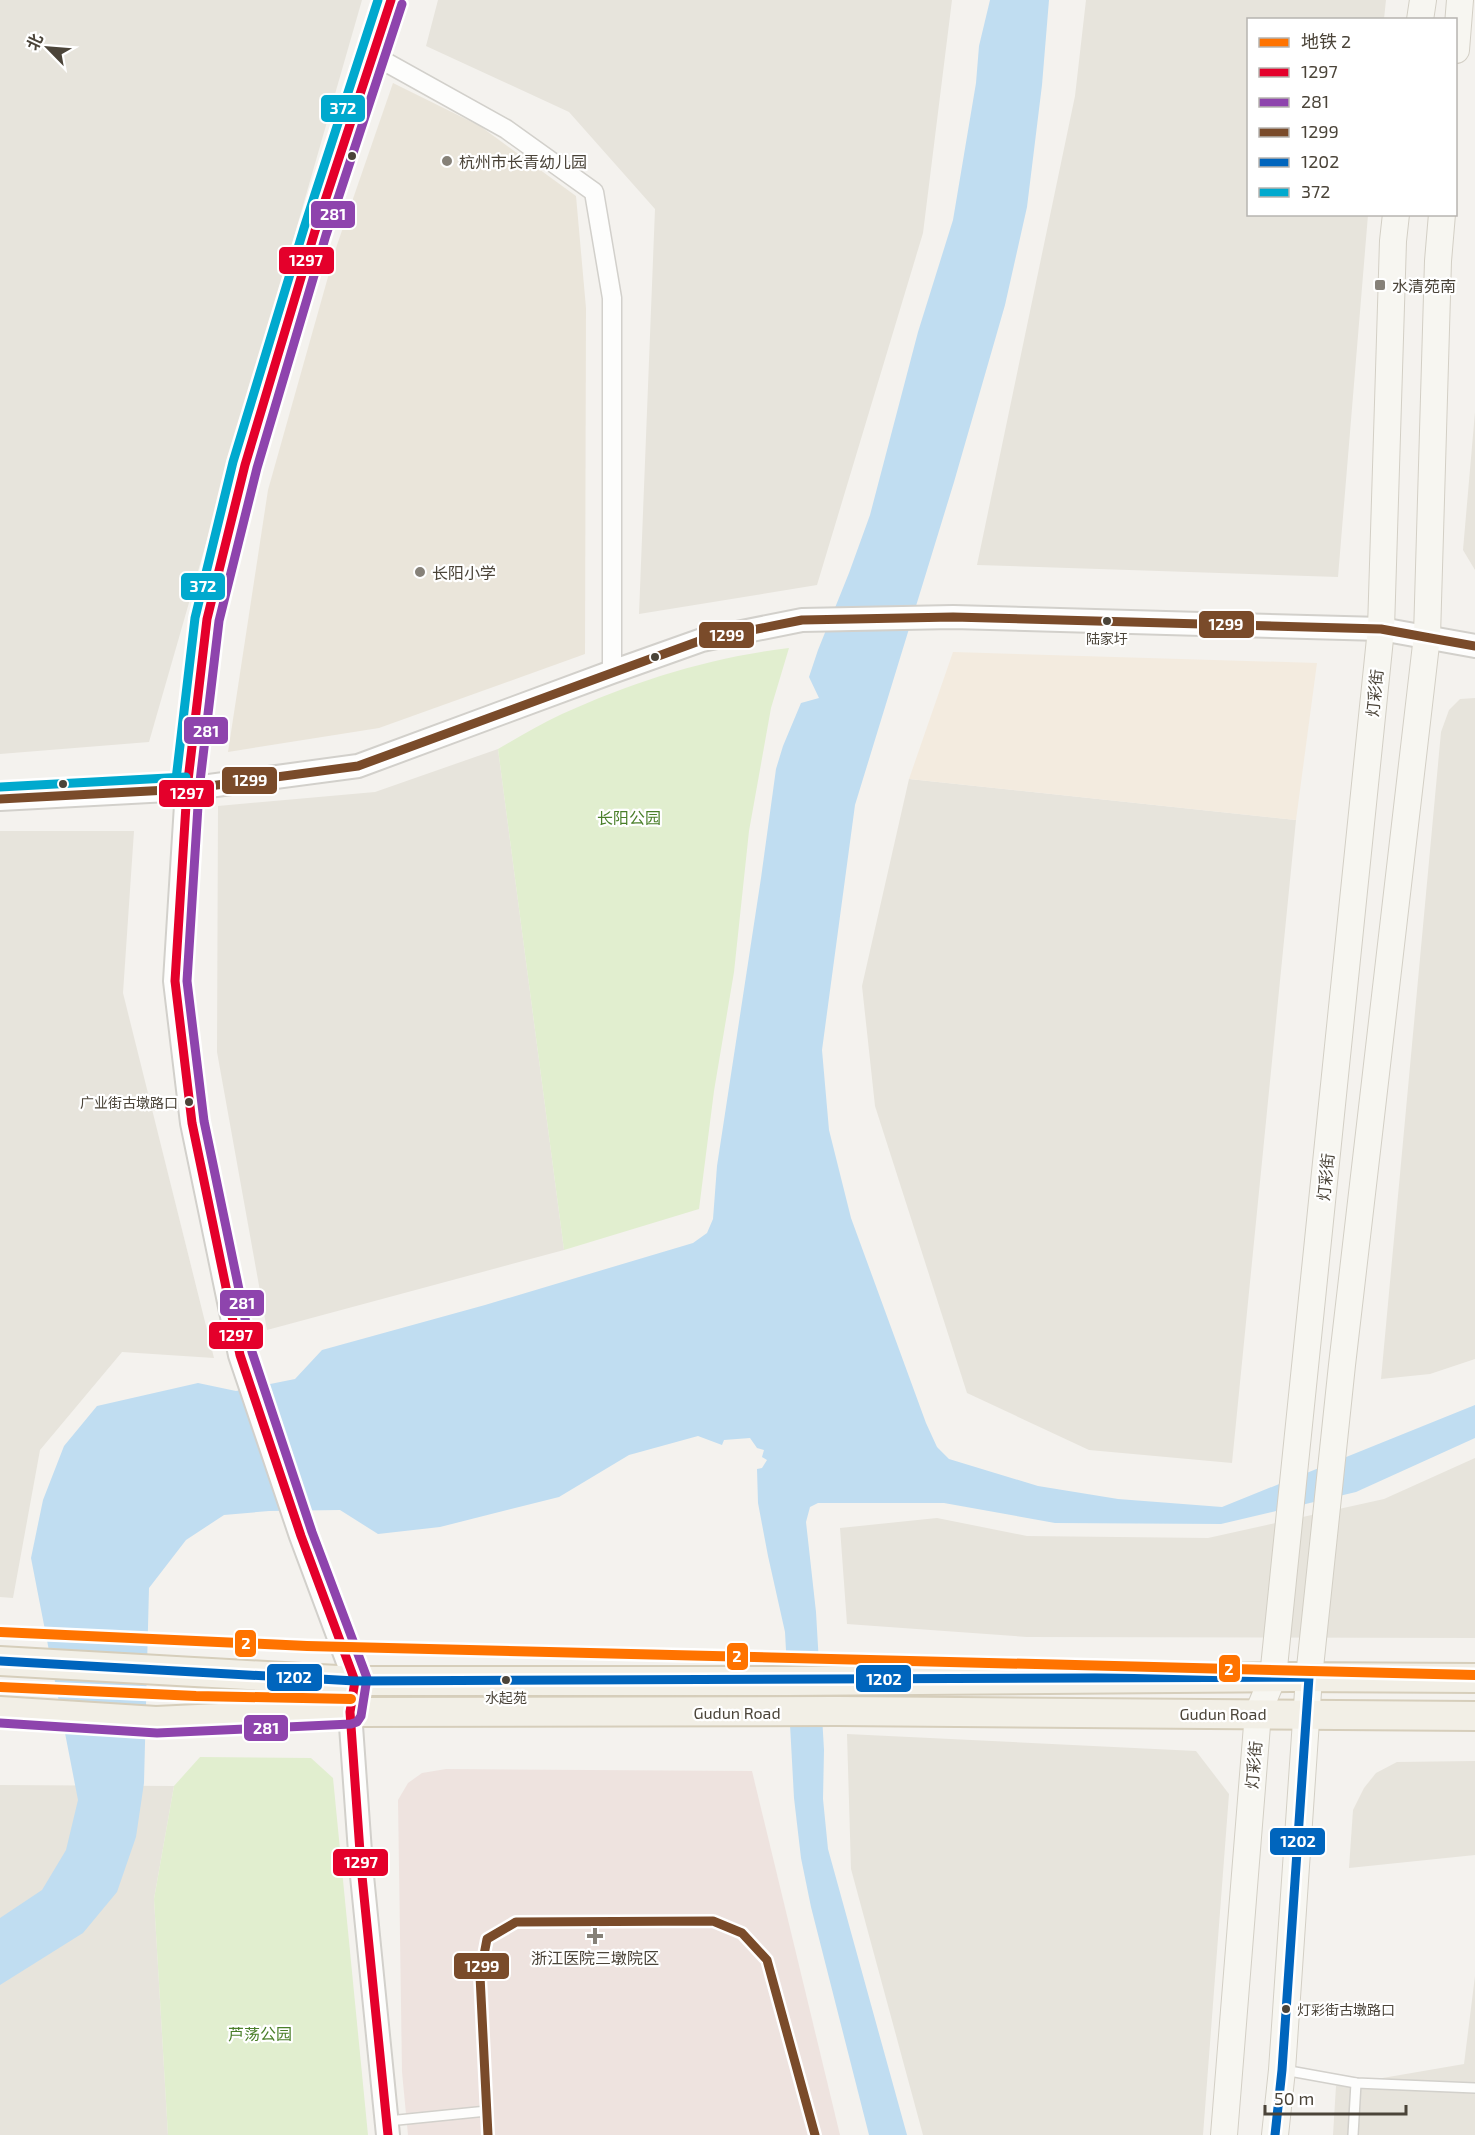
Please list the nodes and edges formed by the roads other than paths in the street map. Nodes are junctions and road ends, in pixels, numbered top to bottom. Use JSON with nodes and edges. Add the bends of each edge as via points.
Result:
{"nodes":[{"id":1,"x":391,"y":0,"type":"edge"},
{"id":2,"x":1423,"y":0,"type":"edge"},
{"id":3,"x":1460,"y":0,"type":"edge"},
{"id":4,"x":1420,"y":18,"type":"edge"},
{"id":5,"x":1457,"y":30,"type":"edge"},
{"id":6,"x":373,"y":55,"type":"junction"},
{"id":7,"x":1396,"y":216,"type":"edge"},
{"id":8,"x":1442,"y":216,"type":"edge"},
{"id":9,"x":1381,"y":629,"type":"junction"},
{"id":10,"x":1427,"y":636,"type":"junction"},
{"id":11,"x":1475,"y":646,"type":"edge"},
{"id":12,"x":612,"y":672,"type":"junction"},
{"id":13,"x":187,"y":789,"type":"junction"},
{"id":14,"x":0,"y":799,"type":"edge"},
{"id":15,"x":0,"y":1661,"type":"edge"},
{"id":16,"x":1274,"y":1677,"type":"junction"},
{"id":17,"x":1309,"y":1677,"type":"junction"},
{"id":18,"x":1475,"y":1678,"type":"edge"},
{"id":19,"x":355,"y":1681,"type":"junction"},
{"id":20,"x":0,"y":1711,"type":"edge"},
{"id":21,"x":350,"y":1712,"type":"junction"},
{"id":22,"x":1257,"y":1713,"type":"junction"},
{"id":23,"x":1305,"y":1714,"type":"junction"},
{"id":24,"x":1475,"y":1716,"type":"edge"},
{"id":25,"x":1282,"y":2070,"type":"junction"},
{"id":26,"x":1356,"y":2082,"type":"junction"},
{"id":27,"x":1475,"y":2088,"type":"edge"},
{"id":28,"x":487,"y":2111,"type":"junction"},
{"id":29,"x":387,"y":2128,"type":"edge"},
{"id":30,"x":488,"y":2135,"type":"edge"},
{"id":31,"x":815,"y":2135,"type":"edge"},
{"id":32,"x":1224,"y":2135,"type":"edge"},
{"id":33,"x":1275,"y":2135,"type":"edge"},
{"id":34,"x":1353,"y":2135,"type":"edge"}],
"edges":[{"from":1,"to":6,"type":"street"},
{"from":2,"to":4,"type":"main road"},
{"from":3,"to":5,"type":"main road"},
{"from":6,"to":12,"type":"street","via":[[506,129],[594,192],[612,298]]},
{"from":6,"to":13,"type":"street","via":[[315,231],[239,487],[207,619]]},
{"from":7,"to":9,"type":"main road","name":"灯彩街"},
{"from":8,"to":10,"type":"main road"},
{"from":9,"to":10,"type":"street"},
{"from":9,"to":12,"type":"street","via":[[953,617],[802,620],[702,640]]},
{"from":9,"to":16,"type":"main road","name":"灯彩街"},
{"from":10,"to":11,"type":"street"},
{"from":10,"to":17,"type":"main road"},
{"from":12,"to":13,"type":"street","via":[[358,766]]},
{"from":13,"to":14,"type":"street"},
{"from":13,"to":19,"type":"street","via":[[175,981],[192,1123],[240,1355]]},
{"from":15,"to":19,"type":"main road","name":"Gudun Road"},
{"from":16,"to":17,"type":"main road","name":"Gudun Road"},
{"from":16,"to":19,"type":"main road","name":"Gudun Road"},
{"from":16,"to":22,"type":"main road","name":"灯彩街"},
{"from":17,"to":18,"type":"main road","name":"Gudun Road"},
{"from":17,"to":23,"type":"main road"},
{"from":19,"to":21,"type":"street"},
{"from":20,"to":21,"type":"main road","name":"Gudun Road","via":[[156,1720]]},
{"from":21,"to":22,"type":"main road","name":"Gudun Road"},
{"from":21,"to":29,"type":"street"},
{"from":22,"to":23,"type":"main road","name":"Gudun Road"},
{"from":22,"to":32,"type":"main road","name":"灯彩街"},
{"from":23,"to":24,"type":"main road","name":"Gudun Road"},
{"from":23,"to":25,"type":"main road"},
{"from":25,"to":26,"type":"lane"},
{"from":25,"to":33,"type":"main road"},
{"from":26,"to":27,"type":"lane"},
{"from":26,"to":34,"type":"lane"},
{"from":28,"to":29,"type":"lane"},
{"from":28,"to":30,"type":"lane"},
{"from":28,"to":31,"type":"lane","via":[[480,1976],[487,1939],[516,1922],[713,1921],[742,1933],[767,1960]]}]}
